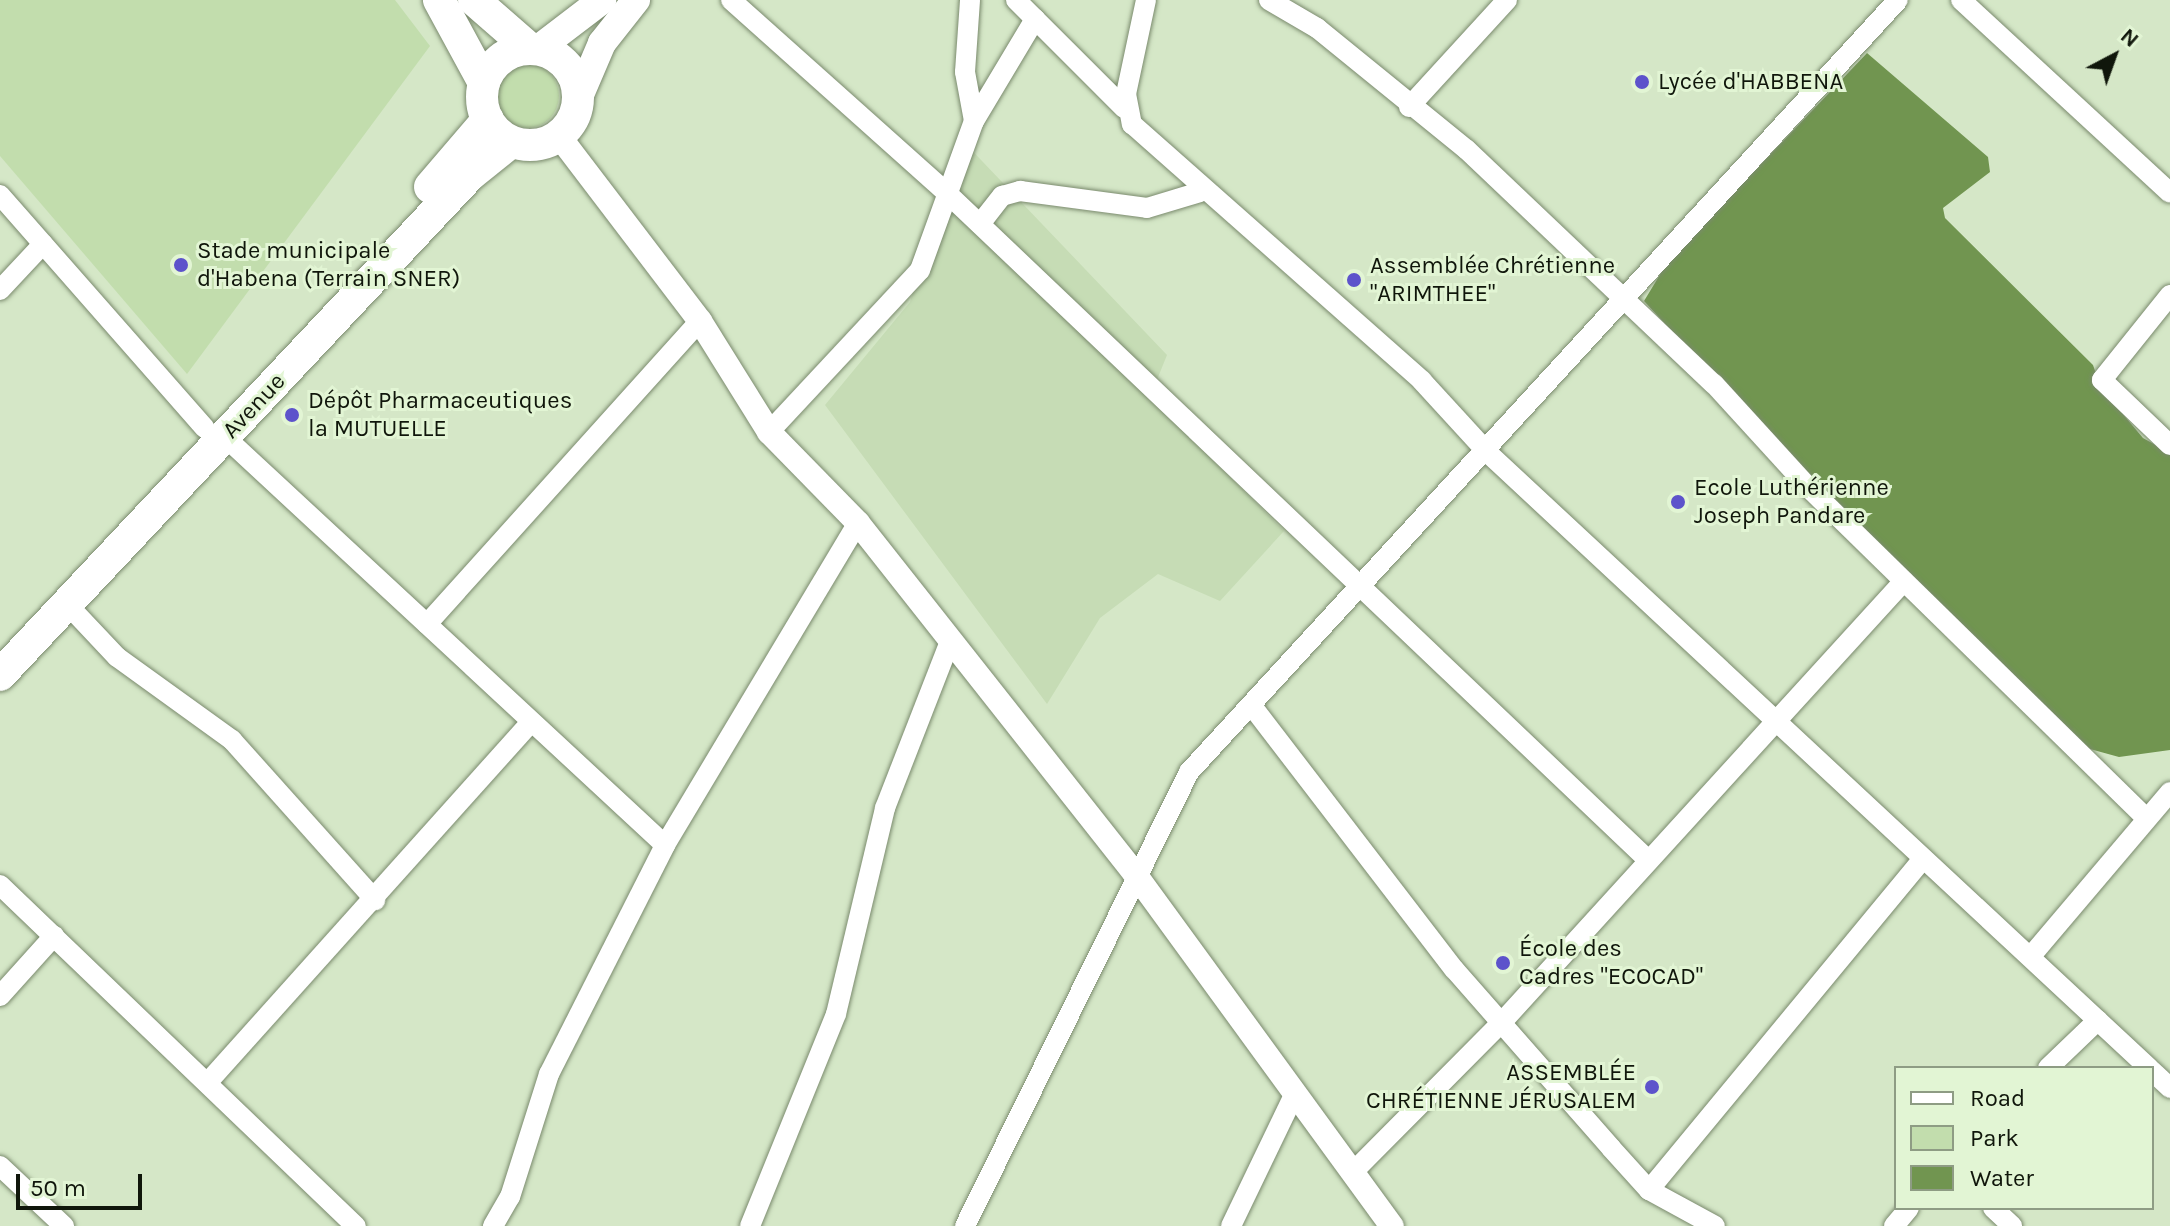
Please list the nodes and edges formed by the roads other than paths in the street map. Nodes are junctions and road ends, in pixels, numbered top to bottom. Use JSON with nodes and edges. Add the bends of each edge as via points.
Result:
{"nodes":[{"id":1,"x":439,"y":0,"type":"edge"},
{"id":2,"x":474,"y":0,"type":"edge"},
{"id":3,"x":602,"y":0,"type":"edge"},
{"id":4,"x":636,"y":0,"type":"edge"},
{"id":5,"x":731,"y":0,"type":"edge"},
{"id":6,"x":970,"y":0,"type":"edge"},
{"id":7,"x":1016,"y":0,"type":"edge"},
{"id":8,"x":1146,"y":0,"type":"edge"},
{"id":9,"x":1269,"y":0,"type":"edge"},
{"id":10,"x":1507,"y":0,"type":"edge"},
{"id":11,"x":1898,"y":0,"type":"edge"},
{"id":12,"x":1961,"y":0,"type":"edge"},
{"id":13,"x":1035,"y":19,"type":"junction"},
{"id":14,"x":534,"y":49,"type":"junction"},
{"id":15,"x":484,"y":83,"type":"junction"},
{"id":16,"x":579,"y":97,"type":"junction"},
{"id":17,"x":1409,"y":107,"type":"junction"},
{"id":18,"x":1124,"y":108,"type":"junction"},
{"id":19,"x":488,"y":119,"type":"junction"},
{"id":20,"x":974,"y":121,"type":"junction"},
{"id":21,"x":559,"y":136,"type":"junction"},
{"id":22,"x":511,"y":142,"type":"junction"},
{"id":23,"x":1200,"y":192,"type":"junction"},
{"id":24,"x":2170,"y":193,"type":"edge"},
{"id":25,"x":0,"y":195,"type":"edge"},
{"id":26,"x":949,"y":195,"type":"junction"},
{"id":27,"x":980,"y":224,"type":"junction"},
{"id":28,"x":43,"y":244,"type":"junction"},
{"id":29,"x":0,"y":290,"type":"edge"},
{"id":30,"x":2170,"y":295,"type":"edge"},
{"id":31,"x":1622,"y":297,"type":"junction"},
{"id":32,"x":700,"y":321,"type":"junction"},
{"id":33,"x":215,"y":432,"type":"junction"},
{"id":34,"x":769,"y":432,"type":"junction"},
{"id":35,"x":2170,"y":445,"type":"edge"},
{"id":36,"x":1488,"y":453,"type":"junction"},
{"id":37,"x":858,"y":523,"type":"junction"},
{"id":38,"x":1904,"y":581,"type":"junction"},
{"id":39,"x":1359,"y":588,"type":"junction"},
{"id":40,"x":67,"y":604,"type":"junction"},
{"id":41,"x":427,"y":624,"type":"junction"},
{"id":42,"x":950,"y":641,"type":"junction"},
{"id":43,"x":0,"y":648,"type":"edge"},
{"id":44,"x":0,"y":675,"type":"edge"},
{"id":45,"x":1252,"y":706,"type":"junction"},
{"id":46,"x":1778,"y":717,"type":"junction"},
{"id":47,"x":530,"y":723,"type":"junction"},
{"id":48,"x":2170,"y":792,"type":"edge"},
{"id":49,"x":2146,"y":818,"type":"junction"},
{"id":50,"x":665,"y":845,"type":"junction"},
{"id":51,"x":1646,"y":858,"type":"junction"},
{"id":52,"x":1923,"y":859,"type":"junction"},
{"id":53,"x":1135,"y":874,"type":"junction"},
{"id":54,"x":0,"y":885,"type":"edge"},
{"id":55,"x":375,"y":900,"type":"junction"},
{"id":56,"x":54,"y":936,"type":"junction"},
{"id":57,"x":2031,"y":956,"type":"junction"},
{"id":58,"x":0,"y":996,"type":"edge"},
{"id":59,"x":2098,"y":1020,"type":"junction"},
{"id":60,"x":1503,"y":1021,"type":"junction"},
{"id":61,"x":2050,"y":1066,"type":"edge"},
{"id":62,"x":2146,"y":1066,"type":"edge"},
{"id":63,"x":2154,"y":1074,"type":"edge"},
{"id":64,"x":209,"y":1081,"type":"junction"},
{"id":65,"x":2170,"y":1088,"type":"edge"},
{"id":66,"x":1293,"y":1097,"type":"junction"},
{"id":67,"x":0,"y":1166,"type":"edge"},
{"id":68,"x":1354,"y":1171,"type":"junction"},
{"id":69,"x":1649,"y":1190,"type":"junction"},
{"id":70,"x":1907,"y":1210,"type":"edge"},
{"id":71,"x":1995,"y":1210,"type":"edge"},
{"id":72,"x":64,"y":1226,"type":"edge"},
{"id":73,"x":356,"y":1226,"type":"edge"},
{"id":74,"x":493,"y":1226,"type":"edge"},
{"id":75,"x":750,"y":1226,"type":"edge"},
{"id":76,"x":965,"y":1226,"type":"edge"},
{"id":77,"x":1231,"y":1226,"type":"edge"},
{"id":78,"x":1392,"y":1226,"type":"edge"},
{"id":79,"x":1715,"y":1226,"type":"edge"},
{"id":80,"x":1894,"y":1226,"type":"edge"},
{"id":81,"x":2012,"y":1226,"type":"edge"}],
"edges":[{"from":1,"to":15,"type":"highway"},
{"from":2,"to":14,"type":"highway"},
{"from":3,"to":14,"type":"main road"},
{"from":4,"to":16,"type":"main road","via":[[602,43]]},
{"from":5,"to":26,"type":"street"},
{"from":6,"to":20,"type":"street","via":[[965,72]]},
{"from":7,"to":13,"type":"street"},
{"from":8,"to":18,"type":"street"},
{"from":9,"to":17,"type":"street","via":[[1317,28]]},
{"from":10,"to":17,"type":"street"},
{"from":11,"to":31,"type":"street"},
{"from":12,"to":24,"type":"street"},
{"from":13,"to":18,"type":"street"},
{"from":13,"to":20,"type":"street"},
{"from":14,"to":15,"type":"highway","via":[[501,58]]},
{"from":14,"to":16,"type":"highway","via":[[563,61]]},
{"from":15,"to":19,"type":"highway"},
{"from":16,"to":21,"type":"highway"},
{"from":17,"to":31,"type":"street","via":[[1467,150]]},
{"from":18,"to":23,"type":"street"},
{"from":19,"to":22,"type":"highway"},
{"from":19,"to":33,"type":"highway"},
{"from":20,"to":26,"type":"street"},
{"from":21,"to":22,"type":"highway","via":[[536,145]]},
{"from":21,"to":32,"type":"street"},
{"from":22,"to":33,"type":"highway","name":"Avenue","via":[[470,175]]},
{"from":23,"to":27,"type":"street","via":[[1147,208],[1020,191],[1002,196]]},
{"from":23,"to":36,"type":"street","via":[[1343,308]]},
{"from":25,"to":28,"type":"street"},
{"from":26,"to":27,"type":"street"},
{"from":26,"to":34,"type":"street","via":[[920,270]]},
{"from":27,"to":39,"type":"street"},
{"from":28,"to":29,"type":"street"},
{"from":28,"to":33,"type":"street"},
{"from":30,"to":35,"type":"street","via":[[2102,380]]},
{"from":31,"to":36,"type":"street"},
{"from":31,"to":38,"type":"street"},
{"from":32,"to":34,"type":"street"},
{"from":32,"to":41,"type":"street"},
{"from":33,"to":40,"type":"highway","name":"Avenue"},
{"from":33,"to":41,"type":"street"},
{"from":33,"to":43,"type":"highway"},
{"from":34,"to":37,"type":"street"},
{"from":36,"to":39,"type":"street"},
{"from":36,"to":46,"type":"street"},
{"from":37,"to":42,"type":"street"},
{"from":37,"to":50,"type":"street"},
{"from":38,"to":46,"type":"street"},
{"from":38,"to":49,"type":"street"},
{"from":39,"to":45,"type":"street","via":[[1271,675]]},
{"from":39,"to":51,"type":"street"},
{"from":40,"to":44,"type":"highway","name":"Avenue"},
{"from":40,"to":55,"type":"street","via":[[137,673],[232,740]]},
{"from":41,"to":47,"type":"street"},
{"from":42,"to":53,"type":"street"},
{"from":42,"to":75,"type":"street","via":[[885,808],[836,1014]]},
{"from":45,"to":53,"type":"street","via":[[1189,772]]},
{"from":45,"to":60,"type":"street","via":[[1454,969]]},
{"from":46,"to":51,"type":"street"},
{"from":46,"to":52,"type":"street"},
{"from":47,"to":50,"type":"street"},
{"from":47,"to":55,"type":"street"},
{"from":48,"to":49,"type":"street"},
{"from":49,"to":57,"type":"street"},
{"from":50,"to":74,"type":"street","via":[[549,1074],[510,1197]]},
{"from":51,"to":60,"type":"street"},
{"from":52,"to":57,"type":"street"},
{"from":52,"to":69,"type":"street"},
{"from":53,"to":66,"type":"street"},
{"from":53,"to":76,"type":"street"},
{"from":54,"to":56,"type":"street"},
{"from":55,"to":64,"type":"street"},
{"from":56,"to":58,"type":"street"},
{"from":56,"to":64,"type":"street"},
{"from":57,"to":59,"type":"street"},
{"from":59,"to":61,"type":"street"},
{"from":59,"to":62,"type":"street"},
{"from":60,"to":68,"type":"street"},
{"from":60,"to":69,"type":"street"},
{"from":63,"to":65,"type":"street"},
{"from":64,"to":73,"type":"street"},
{"from":66,"to":68,"type":"street"},
{"from":66,"to":77,"type":"street"},
{"from":67,"to":72,"type":"street"},
{"from":68,"to":78,"type":"street"},
{"from":69,"to":79,"type":"street"},
{"from":70,"to":80,"type":"street"},
{"from":71,"to":81,"type":"street"}]}
